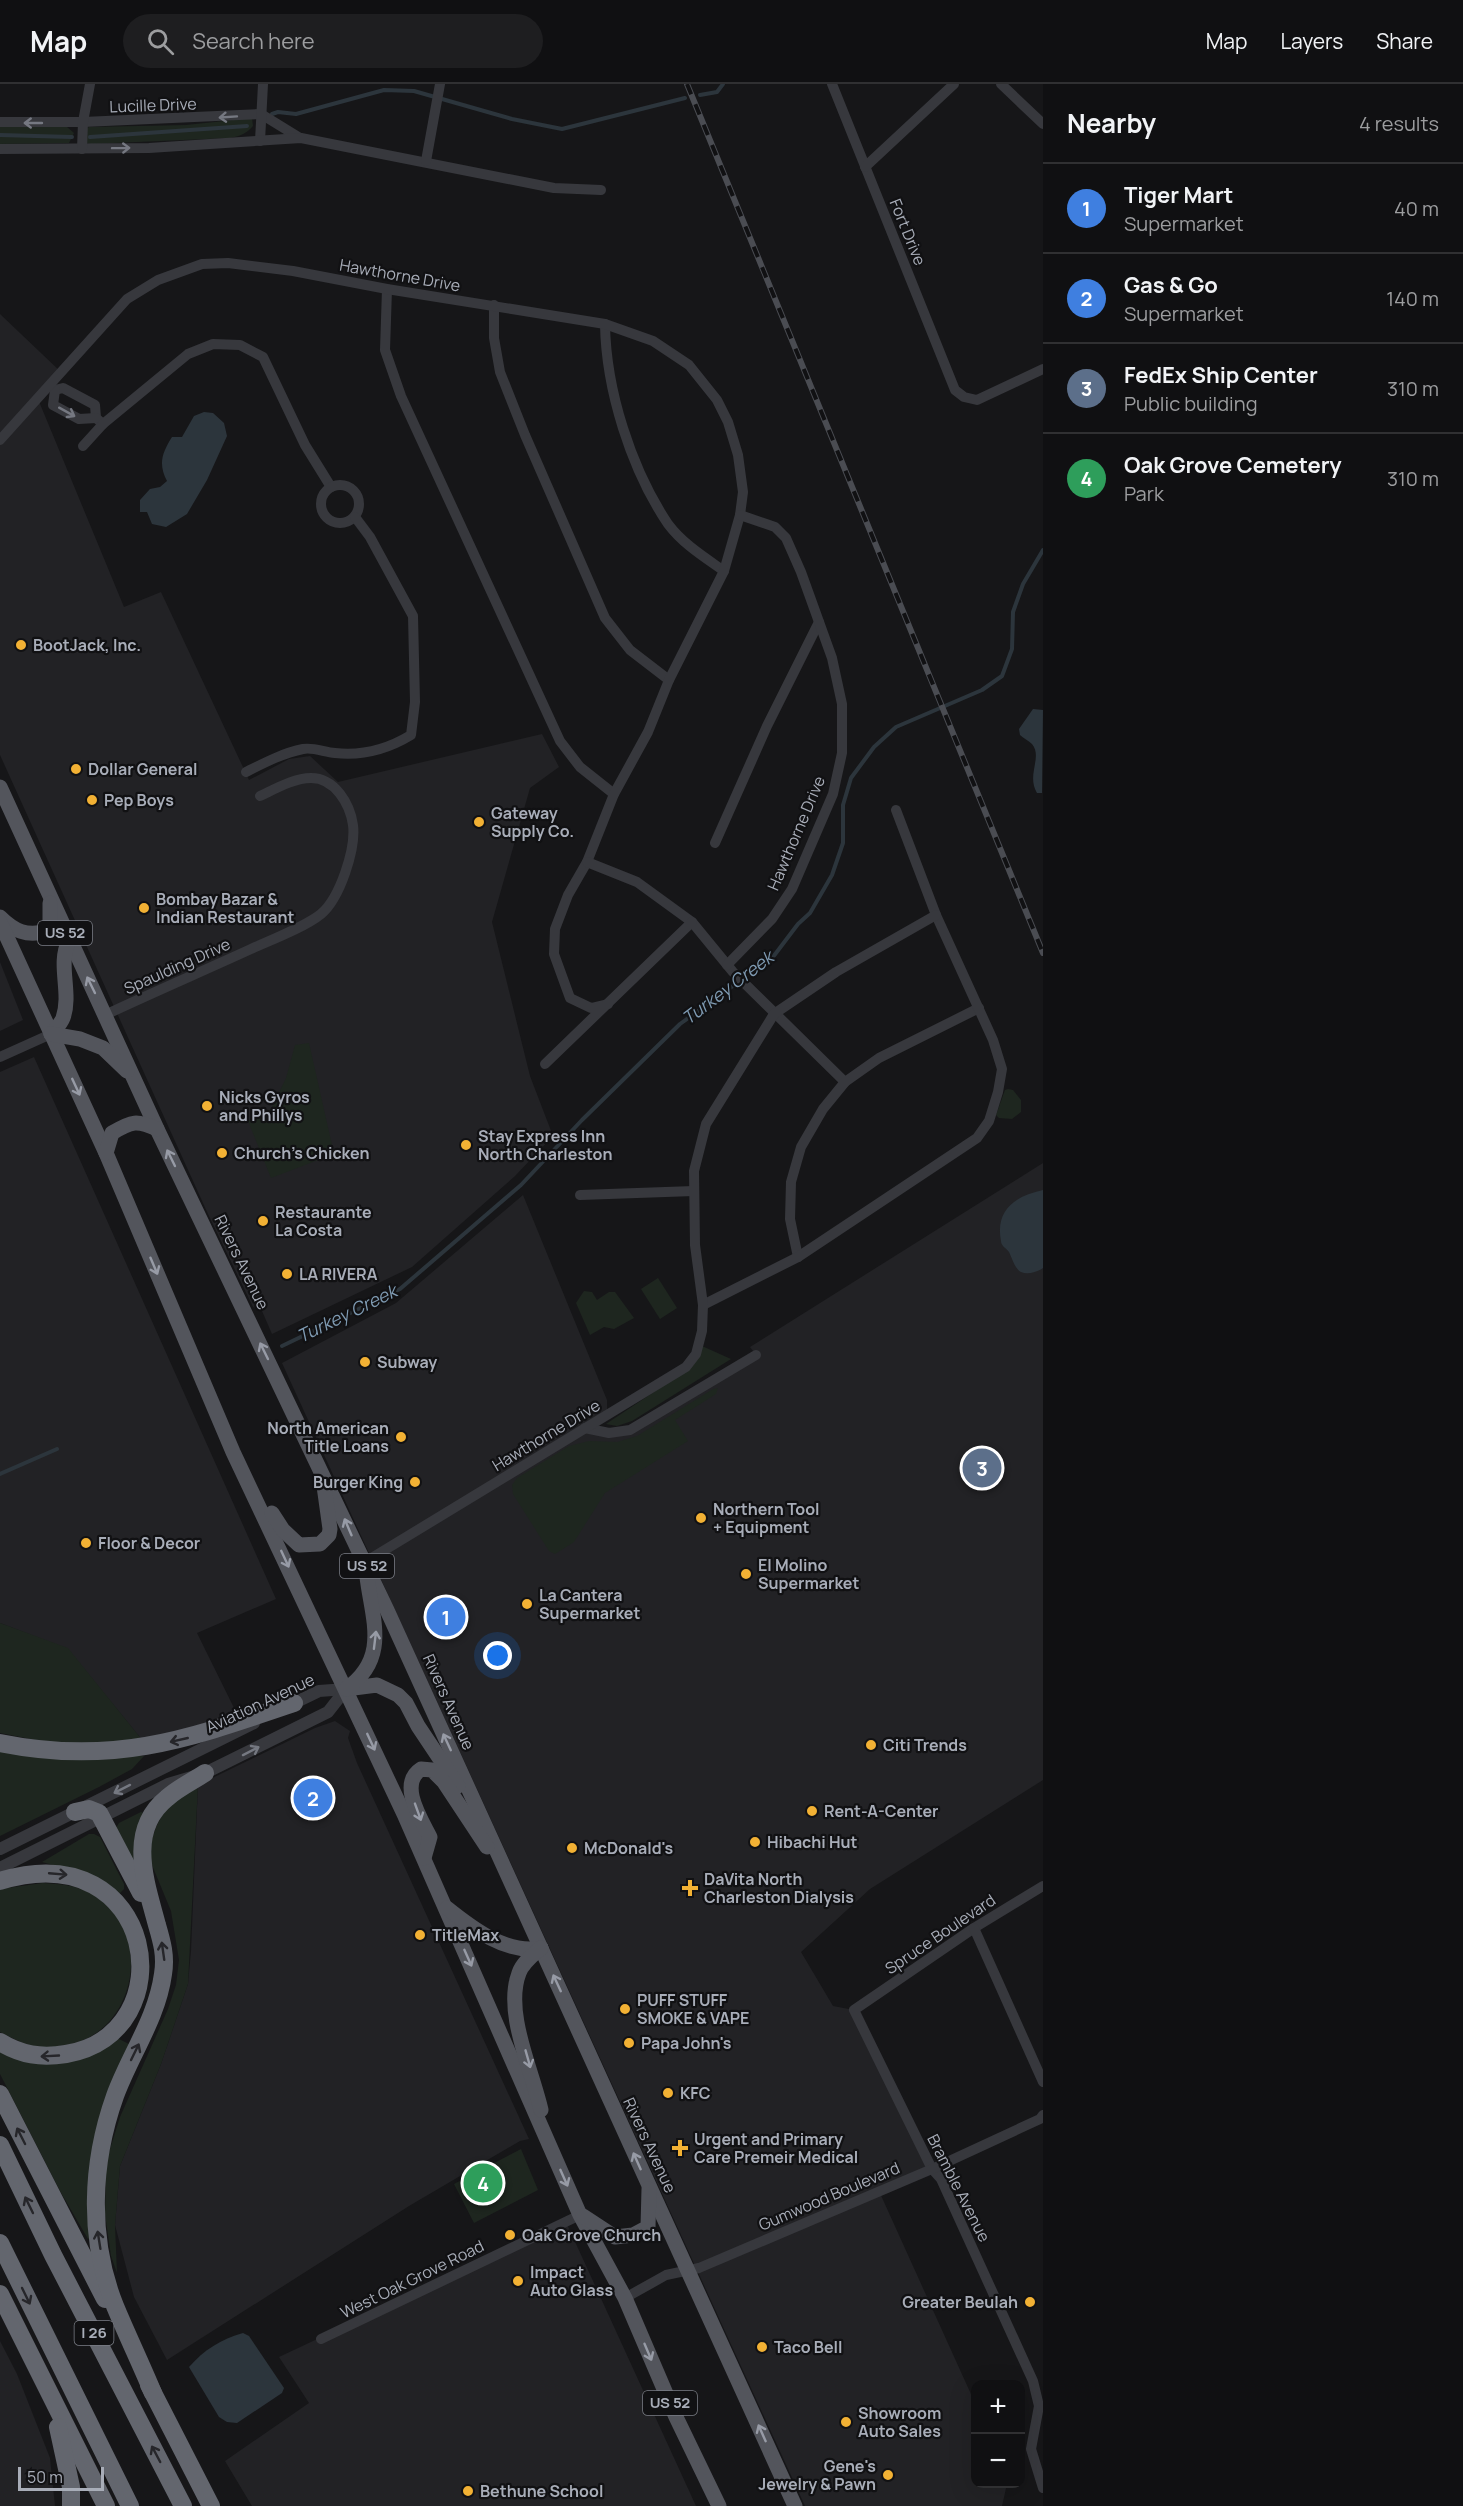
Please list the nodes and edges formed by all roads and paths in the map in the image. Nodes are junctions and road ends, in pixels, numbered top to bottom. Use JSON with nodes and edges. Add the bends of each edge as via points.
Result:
{"nodes":[{"id":1,"x":90,"y":84,"type":"edge"},
{"id":2,"x":263,"y":84,"type":"edge"},
{"id":3,"x":832,"y":84,"type":"edge"},
{"id":4,"x":954,"y":84,"type":"edge"},
{"id":5,"x":1001,"y":84,"type":"edge"},
{"id":6,"x":439,"y":88,"type":"edge"},
{"id":7,"x":261,"y":114,"type":"junction"},
{"id":8,"x":0,"y":122,"type":"edge"},
{"id":9,"x":83,"y":122,"type":"junction"},
{"id":10,"x":1043,"y":124,"type":"edge"},
{"id":11,"x":301,"y":138,"type":"junction"},
{"id":12,"x":260,"y":141,"type":"junction"},
{"id":13,"x":0,"y":149,"type":"edge"},
{"id":14,"x":82,"y":149,"type":"junction"},
{"id":15,"x":426,"y":161,"type":"junction"},
{"id":16,"x":865,"y":167,"type":"junction"},
{"id":17,"x":601,"y":190,"type":"dead end"},
{"id":18,"x":387,"y":289,"type":"junction"},
{"id":19,"x":494,"y":305,"type":"junction"},
{"id":20,"x":605,"y":324,"type":"junction"},
{"id":21,"x":1043,"y":369,"type":"edge"},
{"id":22,"x":53,"y":388,"type":"junction"},
{"id":23,"x":99,"y":421,"type":"junction"},
{"id":24,"x":0,"y":440,"type":"edge"},
{"id":25,"x":83,"y":446,"type":"dead end"},
{"id":26,"x":331,"y":487,"type":"junction"},
{"id":27,"x":740,"y":515,"type":"junction"},
{"id":28,"x":355,"y":517,"type":"junction"},
{"id":29,"x":724,"y":571,"type":"junction"},
{"id":30,"x":819,"y":622,"type":"junction"},
{"id":31,"x":669,"y":680,"type":"junction"},
{"id":32,"x":246,"y":771,"type":"dead end"},
{"id":33,"x":0,"y":788,"type":"edge"},
{"id":34,"x":614,"y":794,"type":"junction"},
{"id":35,"x":260,"y":796,"type":"dead end"},
{"id":36,"x":896,"y":810,"type":"dead end"},
{"id":37,"x":715,"y":843,"type":"dead end"},
{"id":38,"x":587,"y":862,"type":"junction"},
{"id":39,"x":51,"y":900,"type":"junction"},
{"id":40,"x":936,"y":915,"type":"junction"},
{"id":41,"x":0,"y":917,"type":"edge"},
{"id":42,"x":0,"y":922,"type":"edge"},
{"id":43,"x":692,"y":922,"type":"junction"},
{"id":44,"x":69,"y":941,"type":"junction"},
{"id":45,"x":730,"y":969,"type":"junction"},
{"id":46,"x":608,"y":1004,"type":"junction"},
{"id":47,"x":979,"y":1008,"type":"junction"},
{"id":48,"x":774,"y":1014,"type":"junction"},
{"id":49,"x":105,"y":1015,"type":"junction"},
{"id":50,"x":51,"y":1034,"type":"junction"},
{"id":51,"x":0,"y":1057,"type":"edge"},
{"id":52,"x":545,"y":1064,"type":"dead end"},
{"id":53,"x":133,"y":1076,"type":"junction"},
{"id":54,"x":845,"y":1082,"type":"junction"},
{"id":55,"x":157,"y":1129,"type":"junction"},
{"id":56,"x":106,"y":1153,"type":"junction"},
{"id":57,"x":694,"y":1191,"type":"junction"},
{"id":58,"x":580,"y":1195,"type":"dead end"},
{"id":59,"x":798,"y":1257,"type":"junction"},
{"id":60,"x":703,"y":1305,"type":"junction"},
{"id":61,"x":756,"y":1355,"type":"dead end"},
{"id":62,"x":585,"y":1428,"type":"junction"},
{"id":63,"x":233,"y":1452,"type":"junction"},
{"id":64,"x":321,"y":1467,"type":"junction"},
{"id":65,"x":365,"y":1562,"type":"junction"},
{"id":66,"x":346,"y":1689,"type":"junction"},
{"id":67,"x":294,"y":1703,"type":"junction"},
{"id":68,"x":0,"y":1743,"type":"edge"},
{"id":69,"x":205,"y":1773,"type":"junction"},
{"id":70,"x":75,"y":1812,"type":"junction"},
{"id":71,"x":102,"y":1817,"type":"junction"},
{"id":72,"x":489,"y":1834,"type":"junction"},
{"id":73,"x":0,"y":1849,"type":"edge"},
{"id":74,"x":424,"y":1858,"type":"junction"},
{"id":75,"x":0,"y":1868,"type":"edge"},
{"id":76,"x":0,"y":1881,"type":"edge"},
{"id":77,"x":1043,"y":1886,"type":"edge"},
{"id":78,"x":514,"y":1890,"type":"junction"},
{"id":79,"x":445,"y":1906,"type":"junction"},
{"id":80,"x":157,"y":1924,"type":"junction"},
{"id":81,"x":974,"y":1928,"type":"junction"},
{"id":82,"x":541,"y":1948,"type":"junction"},
{"id":83,"x":854,"y":2010,"type":"joint"},
{"id":84,"x":0,"y":2042,"type":"edge"},
{"id":85,"x":1043,"y":2082,"type":"edge"},
{"id":86,"x":0,"y":2094,"type":"edge"},
{"id":87,"x":1043,"y":2115,"type":"edge"},
{"id":88,"x":548,"y":2142,"type":"junction"},
{"id":89,"x":0,"y":2145,"type":"edge"},
{"id":90,"x":932,"y":2169,"type":"junction"},
{"id":91,"x":649,"y":2186,"type":"junction"},
{"id":92,"x":580,"y":2215,"type":"junction"},
{"id":93,"x":0,"y":2243,"type":"edge"},
{"id":94,"x":688,"y":2270,"type":"junction"},
{"id":95,"x":0,"y":2294,"type":"edge"},
{"id":96,"x":625,"y":2298,"type":"junction"},
{"id":97,"x":21,"y":2336,"type":"junction"},
{"id":98,"x":321,"y":2339,"type":"dead end"},
{"id":99,"x":1038,"y":2378,"type":"edge"},
{"id":100,"x":153,"y":2393,"type":"junction"},
{"id":101,"x":1043,"y":2488,"type":"edge"},
{"id":102,"x":71,"y":2506,"type":"edge"},
{"id":103,"x":106,"y":2506,"type":"edge"},
{"id":104,"x":130,"y":2506,"type":"edge"},
{"id":105,"x":183,"y":2506,"type":"edge"},
{"id":106,"x":211,"y":2506,"type":"edge"},
{"id":107,"x":719,"y":2506,"type":"edge"},
{"id":108,"x":795,"y":2506,"type":"edge"}],
"edges":[{"from":1,"to":9,"type":"street"},
{"from":2,"to":7,"type":"street"},
{"from":3,"to":16,"type":"street","name":"Fort Drive"},
{"from":4,"to":16,"type":"street"},
{"from":5,"to":10,"type":"street"},
{"from":6,"to":15,"type":"street"},
{"from":7,"to":9,"type":"street","name":"Lucille Drive","one_way":true},
{"from":7,"to":11,"type":"street"},
{"from":7,"to":12,"type":"street"},
{"from":9,"to":8,"type":"street","name":"Lucille Drive","one_way":true},
{"from":9,"to":14,"type":"street"},
{"from":11,"to":12,"type":"street"},
{"from":11,"to":15,"type":"street"},
{"from":14,"to":12,"type":"street","one_way":true},
{"from":13,"to":14,"type":"street"},
{"from":15,"to":17,"type":"street","via":[[554,188]]},
{"from":16,"to":21,"type":"street","name":"Fort Drive","via":[[955,390],[977,400]]},
{"from":18,"to":19,"type":"street","name":"Hawthorne Drive"},
{"from":18,"to":22,"type":"street","name":"Hawthorne Drive","via":[[293,271],[202,264],[158,280],[127,299]]},
{"from":18,"to":34,"type":"street","via":[[385,350],[401,396],[560,741],[580,767]]},
{"from":19,"to":20,"type":"street","name":"Hawthorne Drive"},
{"from":19,"to":31,"type":"street","via":[[500,372],[605,618],[630,650]]},
{"from":20,"to":27,"type":"street","name":"Hawthorne Drive","via":[[653,341],[689,365],[717,400],[738,455],[743,492]]},
{"from":20,"to":29,"type":"street","via":[[605,354],[618,416],[644,480],[669,524],[694,551]]},
{"from":22,"to":23,"type":"street","via":[[63,388],[95,405]]},
{"from":22,"to":23,"type":"street","one_way":true,"via":[[52,405],[79,419]]},
{"from":22,"to":24,"type":"street","name":"Hawthorne Drive"},
{"from":23,"to":25,"type":"street"},
{"from":23,"to":26,"type":"street","via":[[188,354],[213,344],[240,345],[263,357],[305,445]]},
{"from":26,"to":28,"type":"street","via":[[345,485],[356,492],[360,505]]},
{"from":26,"to":28,"type":"street","via":[[321,501],[323,513],[338,523]]},
{"from":27,"to":29,"type":"street","name":"Hawthorne Drive"},
{"from":27,"to":30,"type":"street","name":"Hawthorne Drive","via":[[775,527],[786,538]]},
{"from":28,"to":32,"type":"street","via":[[413,616],[415,702],[411,735],[394,745],[365,752],[336,754],[304,749]]},
{"from":29,"to":31,"type":"street","name":"Hawthorne Drive"},
{"from":30,"to":37,"type":"street"},
{"from":30,"to":45,"type":"street","name":"Hawthorne Drive","via":[[842,704],[842,753],[833,794],[792,889]]},
{"from":31,"to":34,"type":"street","name":"Hawthorne Drive","via":[[648,732]]},
{"from":33,"to":39,"type":"main road","name":"Rivers Avenue","number":"US 52"},
{"from":34,"to":38,"type":"street","name":"Hawthorne Drive"},
{"from":35,"to":49,"type":"street","name":"Spaulding Drive","via":[[286,783],[311,778],[329,781],[343,798],[353,825],[350,857],[329,903],[321,914],[273,939]]},
{"from":36,"to":40,"type":"street"},
{"from":38,"to":43,"type":"street","via":[[637,882]]},
{"from":38,"to":46,"type":"street","name":"Hawthorne Drive","via":[[555,928],[554,954],[570,998],[591,1008]]},
{"from":39,"to":41,"type":"main road","via":[[47,931],[22,933]]},
{"from":39,"to":44,"type":"main road","name":"Rivers Avenue","number":"US 52"},
{"from":40,"to":47,"type":"street"},
{"from":40,"to":48,"type":"street","name":"Hawthorne Drive","via":[[836,972]]},
{"from":42,"to":50,"type":"main road","number":"US 52"},
{"from":43,"to":45,"type":"street"},
{"from":43,"to":46,"type":"street"},
{"from":49,"to":44,"type":"main road","name":"Rivers Avenue","number":"US 52","one_way":true},
{"from":44,"to":50,"type":"main road","via":[[63,952],[63,1018]]},
{"from":45,"to":48,"type":"street"},
{"from":46,"to":52,"type":"street"},
{"from":47,"to":54,"type":"street","via":[[879,1058]]},
{"from":47,"to":59,"type":"street","via":[[1002,1069],[988,1121],[977,1138]]},
{"from":48,"to":54,"type":"street"},
{"from":48,"to":57,"type":"street","name":"Hawthorne Drive","via":[[706,1124],[694,1171]]},
{"from":49,"to":53,"type":"main road","name":"Rivers Avenue","number":"US 52"},
{"from":50,"to":51,"type":"street"},
{"from":50,"to":53,"type":"main road","via":[[103,1048]]},
{"from":50,"to":56,"type":"main road","number":"US 52","one_way":true},
{"from":53,"to":55,"type":"main road","name":"Rivers Avenue","number":"US 52"},
{"from":54,"to":59,"type":"street","via":[[823,1109],[801,1147],[794,1173],[790,1219]]},
{"from":55,"to":56,"type":"main road","via":[[140,1121],[124,1125],[112,1133]]},
{"from":64,"to":55,"type":"main road","name":"Rivers Avenue","number":"US 52","one_way":true},
{"from":56,"to":63,"type":"main road","number":"US 52","one_way":true},
{"from":57,"to":58,"type":"street"},
{"from":57,"to":60,"type":"street","name":"Hawthorne Drive","via":[[695,1245]]},
{"from":59,"to":60,"type":"street"},
{"from":60,"to":62,"type":"street","name":"Hawthorne Drive","via":[[696,1354],[686,1367]]},
{"from":61,"to":62,"type":"street","via":[[630,1430],[609,1433]]},
{"from":62,"to":65,"type":"street","name":"Hawthorne Drive"},
{"from":63,"to":64,"type":"main road","via":[[283,1530],[304,1546],[320,1544],[329,1535]]},
{"from":63,"to":66,"type":"main road","number":"US 52","one_way":true},
{"from":65,"to":64,"type":"main road","name":"Rivers Avenue","number":"US 52","one_way":true},
{"from":66,"to":65,"type":"main road","one_way":true,"via":[[362,1674],[375,1644]]},
{"from":72,"to":65,"type":"main road","name":"Rivers Avenue","number":"US 52","one_way":true},
{"from":66,"to":67,"type":"street","name":"Aviation Avenue","via":[[319,1691]]},
{"from":69,"to":66,"type":"street","name":"Aviation Avenue","one_way":true,"via":[[328,1712]]},
{"from":66,"to":72,"type":"main road","via":[[377,1685],[392,1690],[406,1703]]},
{"from":66,"to":74,"type":"main road","number":"US 52","one_way":true},
{"from":67,"to":68,"type":"highway","one_way":true,"via":[[200,1735],[147,1747],[85,1752]]},
{"from":67,"to":70,"type":"street","name":"Aviation Avenue","one_way":true},
{"from":69,"to":71,"type":"street","name":"Aviation Avenue","via":[[168,1784]]},
{"from":69,"to":80,"type":"highway","via":[[155,1810],[143,1839],[142,1873]]},
{"from":70,"to":71,"type":"highway","via":[[89,1809]]},
{"from":70,"to":73,"type":"street","name":"Aviation Avenue"},
{"from":71,"to":75,"type":"street","name":"Aviation Avenue"},
{"from":71,"to":80,"type":"highway"},
{"from":72,"to":78,"type":"main road","name":"Rivers Avenue","number":"US 52"},
{"from":78,"to":74,"type":"main road","one_way":true,"via":[[444,1782],[425,1768],[414,1775],[410,1786],[430,1838]]},
{"from":74,"to":79,"type":"main road","number":"US 52"},
{"from":76,"to":84,"type":"highway","one_way":true,"via":[[53,1873],[92,1884],[124,1911],[134,1931],[141,1972],[137,1991],[121,2023],[80,2052],[40,2056],[24,2054]]},
{"from":77,"to":81,"type":"street","name":"Spruce Boulevard"},
{"from":78,"to":82,"type":"main road","name":"Rivers Avenue","number":"US 52"},
{"from":79,"to":82,"type":"main road","via":[[489,1937],[518,1948]]},
{"from":79,"to":88,"type":"main road","number":"US 52","one_way":true},
{"from":100,"to":80,"type":"highway","one_way":true,"via":[[108,2286],[98,2235],[96,2189],[106,2122],[159,1997],[165,1962]]},
{"from":81,"to":83,"type":"street","name":"Spruce Boulevard"},
{"from":81,"to":85,"type":"street"},
{"from":82,"to":88,"type":"main road","one_way":true,"via":[[519,1973],[515,2016]]},
{"from":91,"to":82,"type":"main road","name":"Rivers Avenue","number":"US 52","one_way":true},
{"from":83,"to":90,"type":"street","name":"Bramble Avenue"},
{"from":100,"to":86,"type":"highway","one_way":true},
{"from":87,"to":90,"type":"street","name":"Gumwood Boulevard"},
{"from":88,"to":92,"type":"main road","number":"US 52","one_way":true},
{"from":105,"to":89,"type":"highway","number":"I 26","one_way":true},
{"from":90,"to":94,"type":"street","name":"Gumwood Boulevard"},
{"from":90,"to":99,"type":"street","name":"Bramble Avenue","via":[[942,2179]]},
{"from":91,"to":92,"type":"main road","via":[[648,2227],[633,2235],[615,2237]]},
{"from":91,"to":94,"type":"main road","name":"Rivers Avenue","number":"US 52"},
{"from":92,"to":96,"type":"main road","number":"US 52"},
{"from":92,"to":98,"type":"street","name":"West Oak Grove Road"},
{"from":93,"to":104,"type":"highway","number":"I 26","one_way":true},
{"from":94,"to":96,"type":"street","name":"Gumwood Boulevard","via":[[666,2275]]},
{"from":108,"to":94,"type":"main road","name":"Rivers Avenue","number":"US 52","one_way":true},
{"from":95,"to":97,"type":"highway"},
{"from":96,"to":107,"type":"main road","number":"US 52","one_way":true},
{"from":97,"to":102,"type":"highway","via":[[62,2442]]},
{"from":97,"to":103,"type":"highway"},
{"from":99,"to":101,"type":"street","name":"Bramble Avenue","via":[[1039,2406],[1031,2449]]},
{"from":100,"to":106,"type":"highway"}]}
